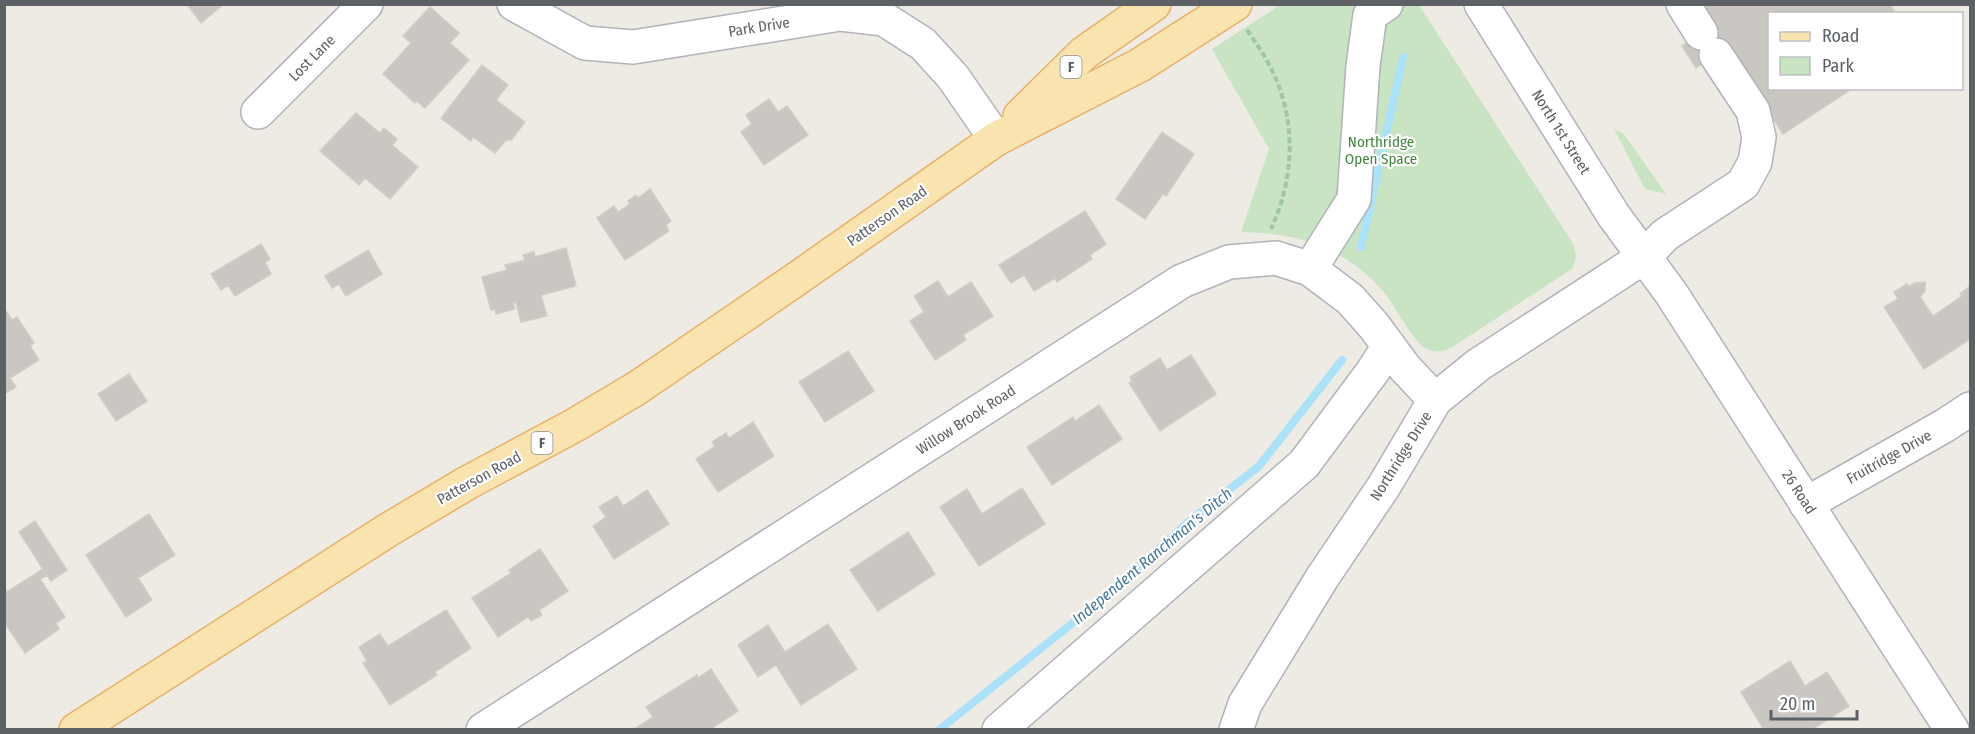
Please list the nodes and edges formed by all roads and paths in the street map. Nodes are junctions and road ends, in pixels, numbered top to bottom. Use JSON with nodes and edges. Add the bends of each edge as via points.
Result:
{"nodes":[{"id":1,"x":366,"y":4,"type":"edge"},
{"id":2,"x":514,"y":4,"type":"edge"},
{"id":3,"x":1154,"y":4,"type":"edge"},
{"id":4,"x":1386,"y":4,"type":"edge"},
{"id":5,"x":1481,"y":4,"type":"edge"},
{"id":6,"x":1683,"y":4,"type":"edge"},
{"id":7,"x":841,"y":9,"type":"edge"},
{"id":8,"x":1239,"y":14,"type":"edge"},
{"id":9,"x":258,"y":112,"type":"dead end"},
{"id":10,"x":996,"y":140,"type":"junction"},
{"id":11,"x":1268,"y":235,"type":"dead end"},
{"id":12,"x":1644,"y":257,"type":"junction"},
{"id":13,"x":1310,"y":269,"type":"junction"},
{"id":14,"x":1389,"y":346,"type":"junction"},
{"id":15,"x":1435,"y":400,"type":"junction"},
{"id":16,"x":1971,"y":410,"type":"edge"},
{"id":17,"x":1806,"y":504,"type":"junction"},
{"id":18,"x":76,"y":729,"type":"edge"},
{"id":19,"x":483,"y":729,"type":"edge"},
{"id":20,"x":999,"y":729,"type":"edge"},
{"id":21,"x":1236,"y":729,"type":"edge"},
{"id":22,"x":1952,"y":729,"type":"edge"}],
"edges":[{"from":1,"to":9,"type":"street","name":"Lost Lane"},
{"from":2,"to":7,"type":"street","name":"Park Drive","via":[[585,43],[633,47]]},
{"from":3,"to":10,"type":"main road","name":"Patterson Road","number":"F","via":[[1084,53]]},
{"from":4,"to":13,"type":"street","via":[[1370,15],[1354,199]]},
{"from":5,"to":12,"type":"street","name":"North 1st Street","via":[[1614,216]]},
{"from":6,"to":12,"type":"street","name":"Northridge Drive","via":[[1752,111],[1759,137],[1755,162],[1743,184],[1665,236]]},
{"from":7,"to":10,"type":"street","name":"Park Drive","via":[[884,19],[923,44],[953,77]]},
{"from":8,"to":10,"type":"main road","name":"Patterson Road","number":"F"},
{"from":8,"to":11,"type":"path","via":[[1268,62],[1289,125],[1285,193]]},
{"from":10,"to":18,"type":"main road","name":"Patterson Road","number":"F","via":[[637,388],[388,530]]},
{"from":12,"to":15,"type":"street","name":"Northridge Drive","via":[[1478,365]]},
{"from":12,"to":17,"type":"street","name":"26 Road"},
{"from":13,"to":14,"type":"street","name":"Willow Brook Road","via":[[1350,299]]},
{"from":13,"to":19,"type":"street","name":"Willow Brook Road","via":[[1276,258],[1229,262],[1182,281]]},
{"from":14,"to":15,"type":"street","name":"Willow Brook Road"},
{"from":14,"to":20,"type":"street","via":[[1304,464]]},
{"from":15,"to":21,"type":"street","name":"Northridge Drive","via":[[1245,704]]},
{"from":16,"to":17,"type":"street","name":"Fruitridge Drive"},
{"from":17,"to":22,"type":"street","name":"26 Road"}]}
